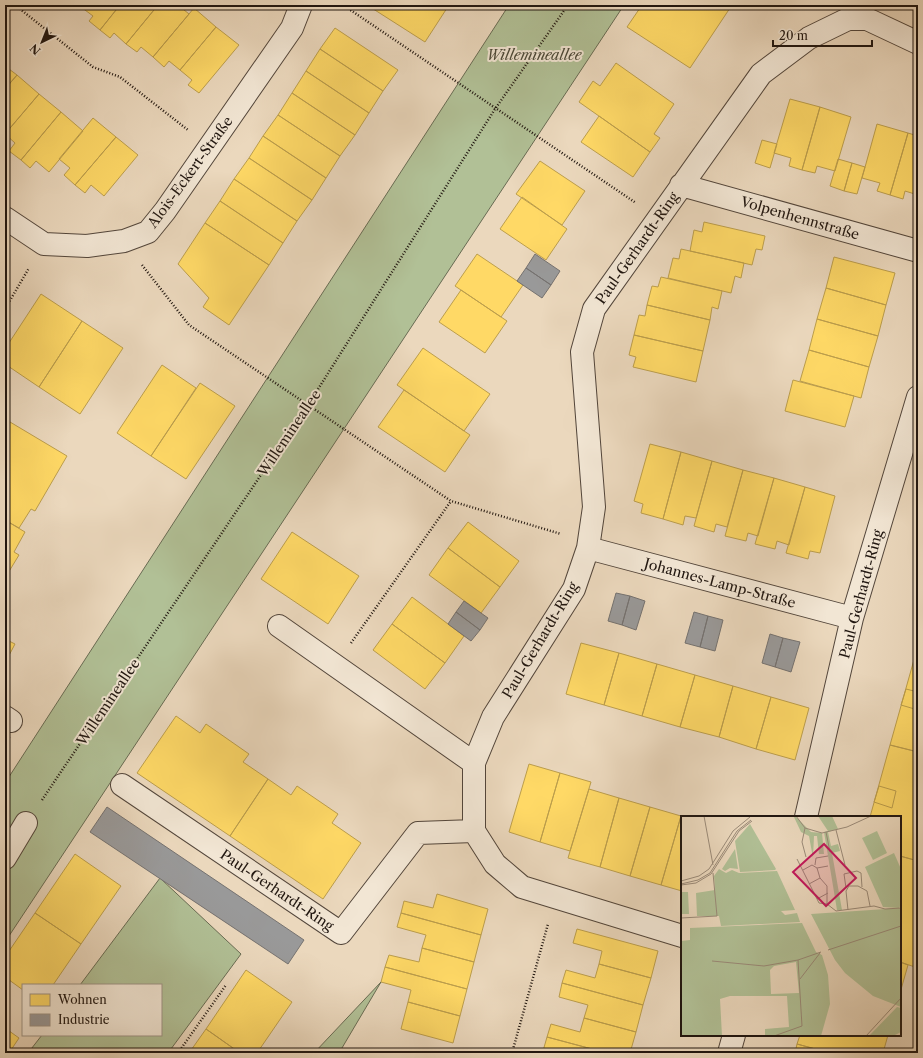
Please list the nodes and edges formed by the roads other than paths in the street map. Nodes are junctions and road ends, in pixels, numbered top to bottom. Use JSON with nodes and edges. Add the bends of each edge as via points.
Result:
{"nodes":[{"id":1,"x":301,"y":5,"type":"edge"},
{"id":2,"x":867,"y":12,"type":"edge"},
{"id":3,"x":918,"y":43,"type":"edge"},
{"id":4,"x":681,"y":185,"type":"junction"},
{"id":5,"x":5,"y":218,"type":"edge"},
{"id":6,"x":918,"y":251,"type":"edge"},
{"id":7,"x":918,"y":397,"type":"edge"},
{"id":8,"x":588,"y":548,"type":"junction"},
{"id":9,"x":852,"y":618,"type":"junction"},
{"id":10,"x":279,"y":626,"type":"dead end"},
{"id":11,"x":474,"y":763,"type":"junction"},
{"id":12,"x":122,"y":785,"type":"dead end"},
{"id":13,"x":806,"y":816,"type":"edge"},
{"id":14,"x":26,"y":823,"type":"road end"},
{"id":15,"x":474,"y":831,"type":"junction"},
{"id":16,"x":5,"y":858,"type":"edge"},
{"id":17,"x":681,"y":936,"type":"edge"},
{"id":18,"x":734,"y":1036,"type":"edge"},
{"id":19,"x":729,"y":1053,"type":"edge"}],
"edges":[{"from":1,"to":5,"type":"street","name":"Alois-Eckert-Straße","via":[[292,28],[165,212],[148,232],[124,241],[87,246],[44,244]]},
{"from":2,"to":3,"type":"street","name":"Paul-Gerhardt-Ring"},
{"from":2,"to":4,"type":"street","name":"Paul-Gerhardt-Ring","via":[[809,38],[760,74]]},
{"from":4,"to":6,"type":"street","name":"Volpenhennstraße"},
{"from":4,"to":8,"type":"street","name":"Paul-Gerhardt-Ring","via":[[594,309],[582,352],[594,507]]},
{"from":7,"to":9,"type":"street","name":"Paul-Gerhardt-Ring"},
{"from":8,"to":9,"type":"street","name":"Johannes-Lamp-Straße"},
{"from":8,"to":11,"type":"street","name":"Paul-Gerhardt-Ring","via":[[574,589],[493,717]]},
{"from":9,"to":13,"type":"street","name":"Paul-Gerhardt-Ring"},
{"from":10,"to":11,"type":"street"},
{"from":11,"to":15,"type":"street","name":"Paul-Gerhardt-Ring"},
{"from":12,"to":15,"type":"street","name":"Paul-Gerhardt-Ring","via":[[341,933],[418,833]]},
{"from":14,"to":16,"type":"street"},
{"from":15,"to":17,"type":"street","via":[[495,864],[522,887]]},
{"from":18,"to":19,"type":"street"}]}
